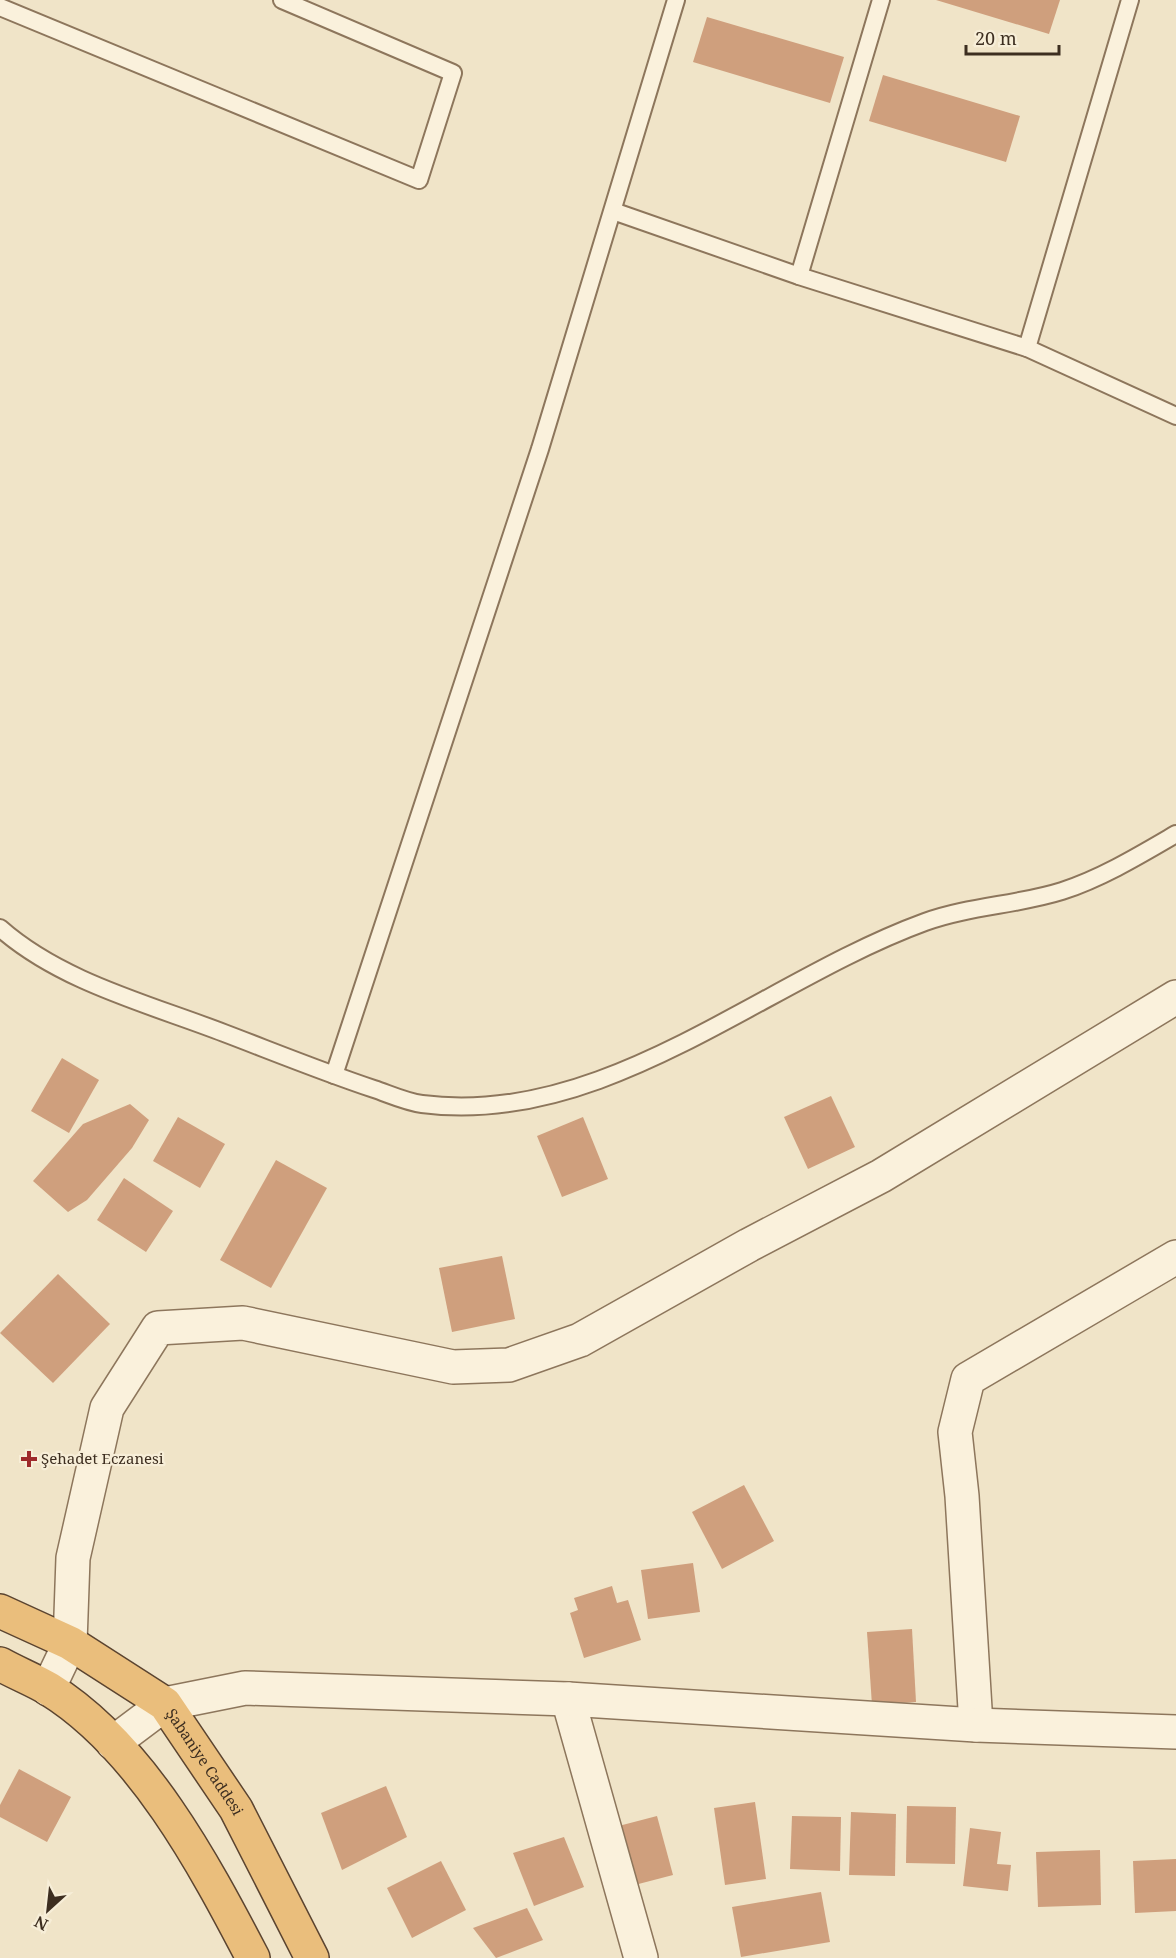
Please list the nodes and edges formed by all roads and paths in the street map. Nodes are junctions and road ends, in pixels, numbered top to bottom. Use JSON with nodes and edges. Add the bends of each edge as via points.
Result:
{"nodes":[{"id":1,"x":4,"y":0,"type":"edge"},
{"id":2,"x":282,"y":0,"type":"edge"},
{"id":3,"x":676,"y":0,"type":"edge"},
{"id":4,"x":881,"y":0,"type":"edge"},
{"id":5,"x":1130,"y":0,"type":"edge"},
{"id":6,"x":0,"y":6,"type":"edge"},
{"id":7,"x":613,"y":211,"type":"junction"},
{"id":8,"x":800,"y":276,"type":"junction"},
{"id":9,"x":1027,"y":348,"type":"junction"},
{"id":10,"x":1176,"y":416,"type":"edge"},
{"id":11,"x":1176,"y":834,"type":"edge"},
{"id":12,"x":0,"y":928,"type":"edge"},
{"id":13,"x":1176,"y":997,"type":"edge"},
{"id":14,"x":334,"y":1076,"type":"junction"},
{"id":15,"x":1176,"y":1257,"type":"edge"},
{"id":16,"x":0,"y":1611,"type":"edge"},
{"id":17,"x":70,"y":1643,"type":"junction"},
{"id":18,"x":0,"y":1664,"type":"edge"},
{"id":19,"x":48,"y":1689,"type":"junction"},
{"id":20,"x":568,"y":1700,"type":"junction"},
{"id":21,"x":165,"y":1704,"type":"junction"},
{"id":22,"x":976,"y":1725,"type":"junction"},
{"id":23,"x":1176,"y":1732,"type":"edge"},
{"id":24,"x":113,"y":1743,"type":"junction"},
{"id":25,"x":253,"y":1958,"type":"edge"},
{"id":26,"x":312,"y":1958,"type":"edge"},
{"id":27,"x":641,"y":1958,"type":"edge"}],
"edges":[{"from":1,"to":6,"type":"lane"},
{"from":2,"to":6,"type":"lane","via":[[453,73],[419,180]]},
{"from":3,"to":7,"type":"lane"},
{"from":4,"to":8,"type":"lane"},
{"from":5,"to":9,"type":"lane"},
{"from":7,"to":8,"type":"lane"},
{"from":7,"to":14,"type":"lane","via":[[540,449]]},
{"from":8,"to":9,"type":"lane"},
{"from":9,"to":10,"type":"lane"},
{"from":11,"to":14,"type":"lane","via":[[1062,891],[925,922],[578,1089],[471,1106],[420,1104]]},
{"from":12,"to":14,"type":"lane","via":[[61,969]]},
{"from":13,"to":17,"type":"street","via":[[881,1176],[580,1340],[509,1365],[453,1367],[243,1323],[158,1328],[107,1408],[73,1558]]},
{"from":15,"to":22,"type":"street","via":[[968,1379],[955,1432]]},
{"from":16,"to":17,"type":"highway","name":"Şabaniye Caddesi"},
{"from":17,"to":19,"type":"street"},
{"from":17,"to":21,"type":"highway","name":"Şabaniye Caddesi"},
{"from":18,"to":19,"type":"highway"},
{"from":19,"to":24,"type":"highway"},
{"from":20,"to":21,"type":"street","via":[[245,1688]]},
{"from":20,"to":22,"type":"street"},
{"from":20,"to":27,"type":"street"},
{"from":21,"to":24,"type":"street"},
{"from":21,"to":26,"type":"highway","name":"Şabaniye Caddesi","via":[[236,1809]]},
{"from":22,"to":23,"type":"street"},
{"from":24,"to":25,"type":"highway","via":[[180,1829]]}]}
